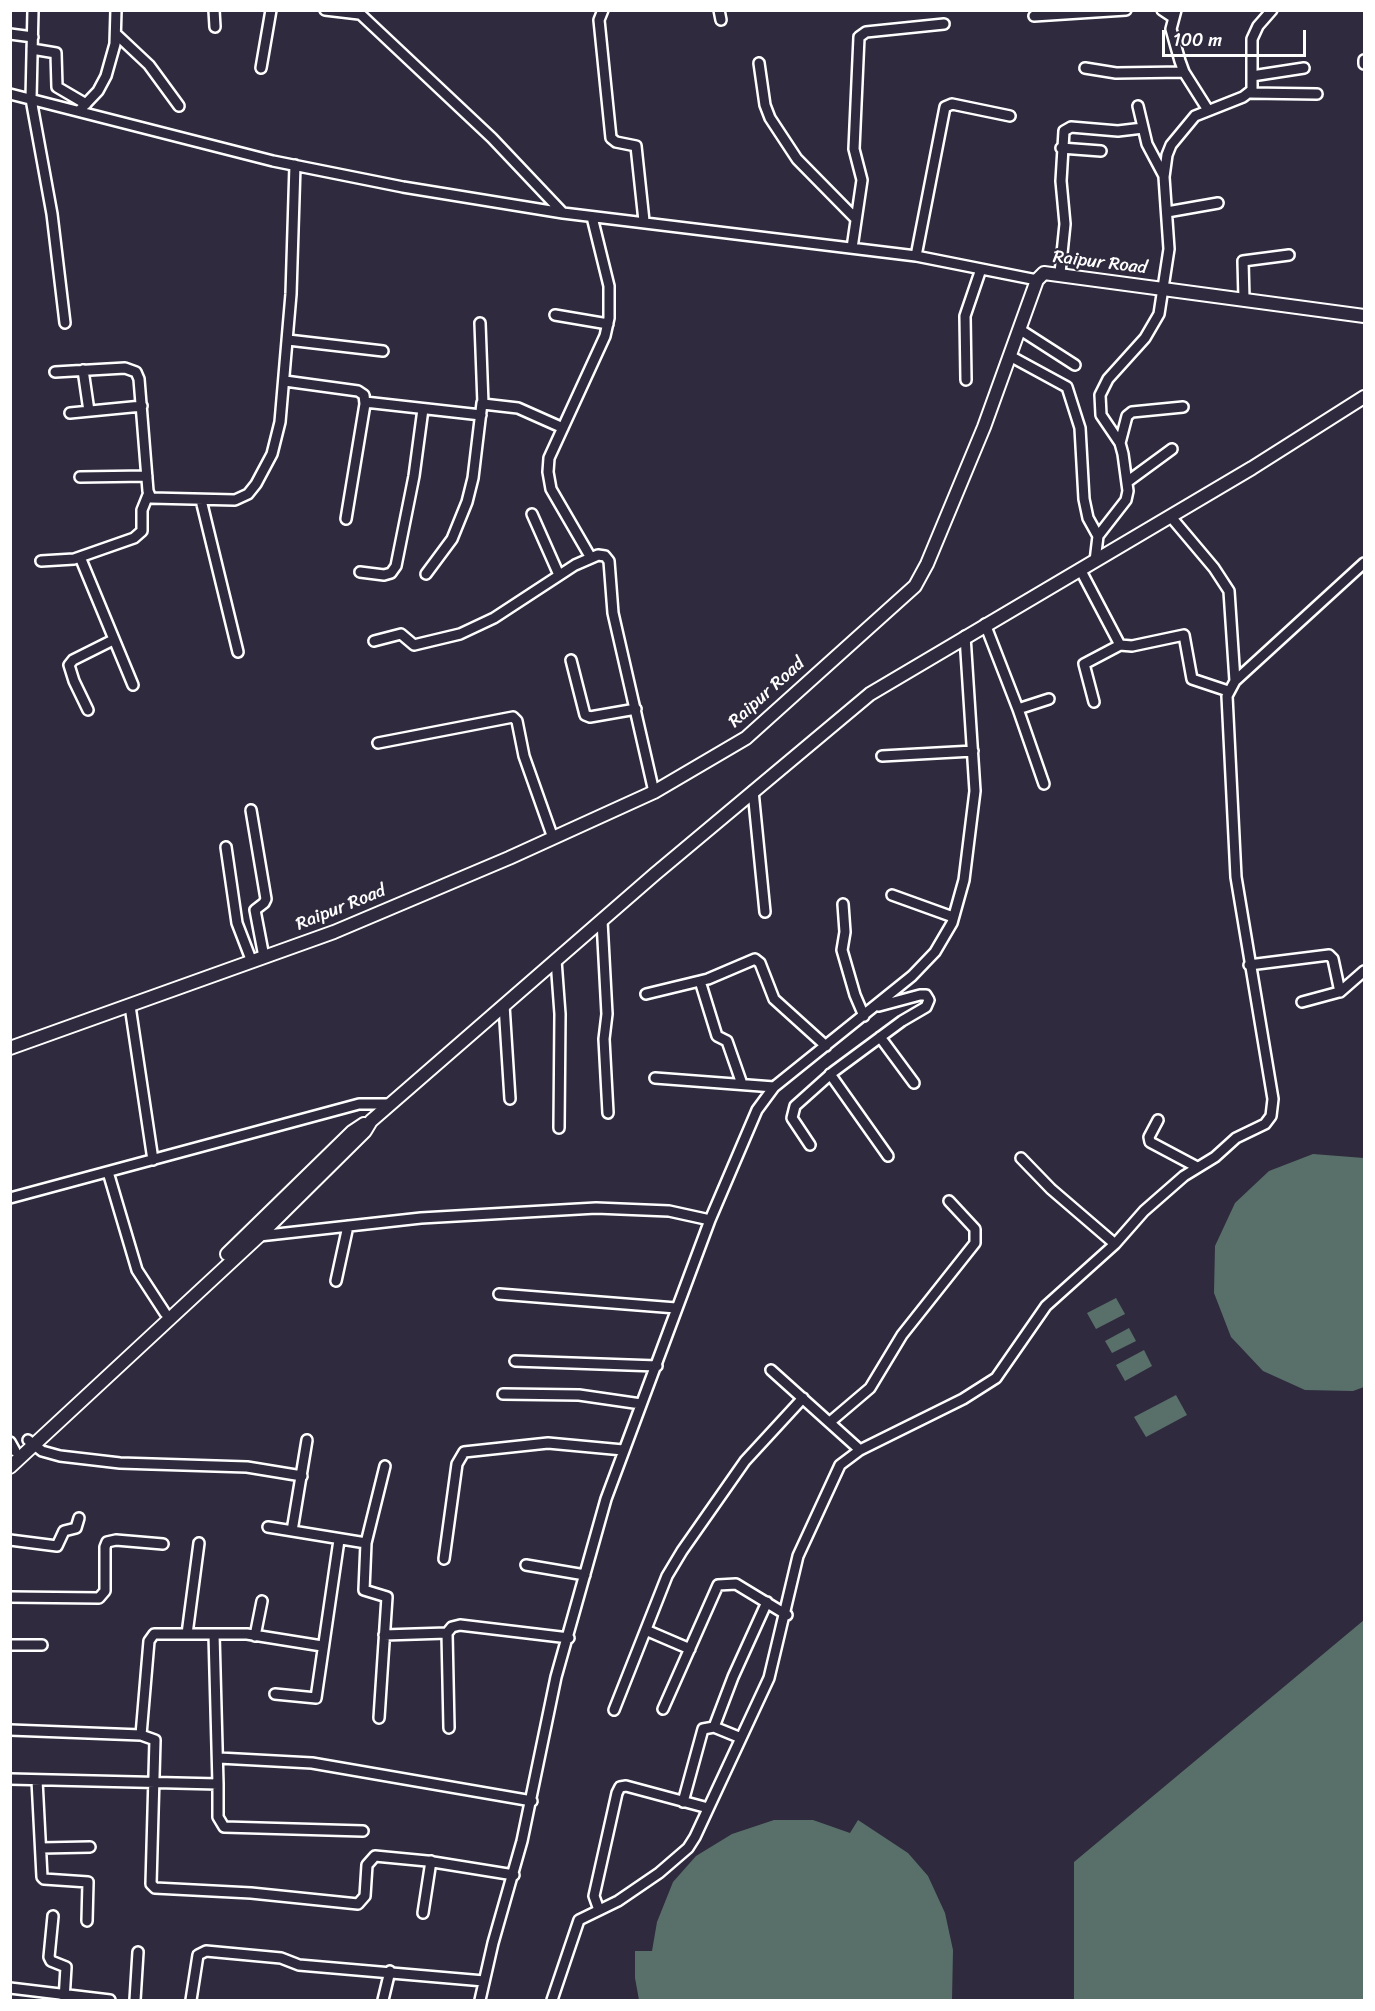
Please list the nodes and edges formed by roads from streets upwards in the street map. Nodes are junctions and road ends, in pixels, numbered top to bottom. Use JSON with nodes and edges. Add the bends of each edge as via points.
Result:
{"nodes":[{"id":1,"x":33,"y":10,"type":"edge"},
{"id":2,"x":116,"y":10,"type":"edge"},
{"id":3,"x":214,"y":10,"type":"edge"},
{"id":4,"x":271,"y":10,"type":"edge"},
{"id":5,"x":325,"y":10,"type":"edge"},
{"id":6,"x":603,"y":10,"type":"edge"},
{"id":7,"x":1126,"y":10,"type":"edge"},
{"id":8,"x":1162,"y":10,"type":"edge"},
{"id":9,"x":358,"y":12,"type":"edge"},
{"id":10,"x":1268,"y":13,"type":"edge"},
{"id":11,"x":1175,"y":14,"type":"edge"},
{"id":12,"x":1034,"y":16,"type":"dead end"},
{"id":13,"x":944,"y":24,"type":"dead end"},
{"id":14,"x":215,"y":27,"type":"dead end"},
{"id":15,"x":10,"y":34,"type":"edge"},
{"id":16,"x":116,"y":34,"type":"junction"},
{"id":17,"x":33,"y":37,"type":"junction"},
{"id":18,"x":32,"y":50,"type":"junction"},
{"id":19,"x":759,"y":63,"type":"dead end"},
{"id":20,"x":261,"y":68,"type":"dead end"},
{"id":21,"x":1085,"y":68,"type":"dead end"},
{"id":22,"x":1304,"y":68,"type":"dead end"},
{"id":23,"x":1184,"y":72,"type":"junction"},
{"id":24,"x":1252,"y":76,"type":"junction"},
{"id":25,"x":1250,"y":93,"type":"junction"},
{"id":26,"x":10,"y":94,"type":"edge"},
{"id":27,"x":1317,"y":94,"type":"dead end"},
{"id":28,"x":31,"y":99,"type":"junction"},
{"id":29,"x":1138,"y":105,"type":"dead end"},
{"id":30,"x":179,"y":106,"type":"dead end"},
{"id":31,"x":82,"y":107,"type":"junction"},
{"id":32,"x":1208,"y":110,"type":"junction"},
{"id":33,"x":1010,"y":116,"type":"dead end"},
{"id":34,"x":1143,"y":128,"type":"junction"},
{"id":35,"x":1061,"y":148,"type":"junction"},
{"id":36,"x":1101,"y":151,"type":"dead end"},
{"id":37,"x":295,"y":165,"type":"junction"},
{"id":38,"x":1164,"y":177,"type":"junction"},
{"id":39,"x":1218,"y":203,"type":"dead end"},
{"id":40,"x":1167,"y":212,"type":"junction"},
{"id":41,"x":562,"y":213,"type":"junction"},
{"id":42,"x":592,"y":217,"type":"junction"},
{"id":43,"x":856,"y":219,"type":"junction"},
{"id":44,"x":644,"y":221,"type":"junction"},
{"id":45,"x":852,"y":248,"type":"junction"},
{"id":46,"x":1289,"y":255,"type":"dead end"},
{"id":47,"x":916,"y":256,"type":"junction"},
{"id":48,"x":981,"y":269,"type":"junction"},
{"id":49,"x":1060,"y":273,"type":"junction"},
{"id":50,"x":1037,"y":280,"type":"junction"},
{"id":51,"x":1164,"y":289,"type":"junction"},
{"id":52,"x":1244,"y":299,"type":"junction"},
{"id":53,"x":555,"y":315,"type":"dead end"},
{"id":54,"x":1365,"y":316,"type":"edge"},
{"id":55,"x":65,"y":323,"type":"dead end"},
{"id":56,"x":480,"y":323,"type":"dead end"},
{"id":57,"x":608,"y":324,"type":"junction"},
{"id":58,"x":1019,"y":329,"type":"junction"},
{"id":59,"x":288,"y":340,"type":"junction"},
{"id":60,"x":383,"y":351,"type":"dead end"},
{"id":61,"x":1010,"y":356,"type":"junction"},
{"id":62,"x":1075,"y":365,"type":"dead end"},
{"id":63,"x":83,"y":370,"type":"junction"},
{"id":64,"x":55,"y":372,"type":"dead end"},
{"id":65,"x":966,"y":380,"type":"dead end"},
{"id":66,"x":285,"y":381,"type":"junction"},
{"id":67,"x":1365,"y":397,"type":"edge"},
{"id":68,"x":365,"y":402,"type":"junction"},
{"id":69,"x":482,"y":403,"type":"junction"},
{"id":70,"x":142,"y":406,"type":"junction"},
{"id":71,"x":1183,"y":407,"type":"dead end"},
{"id":72,"x":423,"y":409,"type":"junction"},
{"id":73,"x":89,"y":411,"type":"junction"},
{"id":74,"x":70,"y":413,"type":"dead end"},
{"id":75,"x":480,"y":416,"type":"junction"},
{"id":76,"x":563,"y":428,"type":"junction"},
{"id":77,"x":1120,"y":443,"type":"junction"},
{"id":78,"x":1172,"y":449,"type":"dead end"},
{"id":79,"x":147,"y":476,"type":"junction"},
{"id":80,"x":80,"y":477,"type":"dead end"},
{"id":81,"x":1127,"y":482,"type":"junction"},
{"id":82,"x":148,"y":495,"type":"junction"},
{"id":83,"x":201,"y":500,"type":"junction"},
{"id":84,"x":532,"y":514,"type":"dead end"},
{"id":85,"x":1171,"y":517,"type":"junction"},
{"id":86,"x":345,"y":519,"type":"dead end"},
{"id":87,"x":1098,"y":536,"type":"junction"},
{"id":88,"x":80,"y":557,"type":"junction"},
{"id":89,"x":591,"y":558,"type":"junction"},
{"id":90,"x":41,"y":561,"type":"dead end"},
{"id":91,"x":1095,"y":561,"type":"junction"},
{"id":92,"x":1365,"y":563,"type":"edge"},
{"id":93,"x":1080,"y":569,"type":"junction"},
{"id":94,"x":360,"y":572,"type":"dead end"},
{"id":95,"x":426,"y":574,"type":"dead end"},
{"id":96,"x":559,"y":575,"type":"junction"},
{"id":97,"x":985,"y":624,"type":"junction"},
{"id":98,"x":965,"y":636,"type":"junction"},
{"id":99,"x":112,"y":640,"type":"junction"},
{"id":100,"x":374,"y":641,"type":"dead end"},
{"id":101,"x":1120,"y":645,"type":"junction"},
{"id":102,"x":238,"y":652,"type":"dead end"},
{"id":103,"x":572,"y":660,"type":"dead end"},
{"id":104,"x":1235,"y":681,"type":"junction"},
{"id":105,"x":133,"y":685,"type":"dead end"},
{"id":106,"x":1228,"y":691,"type":"junction"},
{"id":107,"x":1049,"y":699,"type":"dead end"},
{"id":108,"x":1094,"y":702,"type":"dead end"},
{"id":109,"x":636,"y":709,"type":"junction"},
{"id":110,"x":1018,"y":709,"type":"junction"},
{"id":111,"x":88,"y":710,"type":"dead end"},
{"id":112,"x":378,"y":743,"type":"dead end"},
{"id":113,"x":973,"y":751,"type":"junction"},
{"id":114,"x":882,"y":756,"type":"dead end"},
{"id":115,"x":1044,"y":784,"type":"dead end"},
{"id":116,"x":753,"y":791,"type":"junction"},
{"id":117,"x":654,"y":792,"type":"junction"},
{"id":118,"x":250,"y":810,"type":"dead end"},
{"id":119,"x":553,"y":838,"type":"junction"},
{"id":120,"x":226,"y":846,"type":"dead end"},
{"id":121,"x":892,"y":895,"type":"dead end"},
{"id":122,"x":843,"y":904,"type":"dead end"},
{"id":123,"x":765,"y":912,"type":"dead end"},
{"id":124,"x":953,"y":917,"type":"junction"},
{"id":125,"x":602,"y":921,"type":"junction"},
{"id":126,"x":258,"y":959,"type":"junction"},
{"id":127,"x":556,"y":960,"type":"junction"},
{"id":128,"x":1249,"y":965,"type":"junction"},
{"id":129,"x":1365,"y":971,"type":"edge"},
{"id":130,"x":700,"y":981,"type":"junction"},
{"id":131,"x":1339,"y":992,"type":"junction"},
{"id":132,"x":646,"y":994,"type":"dead end"},
{"id":133,"x":1302,"y":1002,"type":"dead end"},
{"id":134,"x":504,"y":1005,"type":"junction"},
{"id":135,"x":130,"y":1006,"type":"junction"},
{"id":136,"x":874,"y":1008,"type":"junction"},
{"id":137,"x":864,"y":1016,"type":"junction"},
{"id":138,"x":880,"y":1037,"type":"junction"},
{"id":139,"x":826,"y":1046,"type":"junction"},
{"id":140,"x":10,"y":1048,"type":"edge"},
{"id":141,"x":830,"y":1074,"type":"junction"},
{"id":142,"x":655,"y":1078,"type":"dead end"},
{"id":143,"x":914,"y":1083,"type":"dead end"},
{"id":144,"x":742,"y":1084,"type":"junction"},
{"id":145,"x":774,"y":1087,"type":"junction"},
{"id":146,"x":510,"y":1099,"type":"dead end"},
{"id":147,"x":390,"y":1104,"type":"junction"},
{"id":148,"x":608,"y":1113,"type":"dead end"},
{"id":149,"x":1158,"y":1120,"type":"dead end"},
{"id":150,"x":371,"y":1121,"type":"junction"},
{"id":151,"x":559,"y":1128,"type":"dead end"},
{"id":152,"x":810,"y":1146,"type":"dead end"},
{"id":153,"x":888,"y":1156,"type":"dead end"},
{"id":154,"x":1021,"y":1158,"type":"dead end"},
{"id":155,"x":153,"y":1160,"type":"junction"},
{"id":156,"x":1197,"y":1167,"type":"junction"},
{"id":157,"x":108,"y":1172,"type":"junction"},
{"id":158,"x":10,"y":1198,"type":"edge"},
{"id":159,"x":949,"y":1201,"type":"dead end"},
{"id":160,"x":710,"y":1220,"type":"junction"},
{"id":161,"x":348,"y":1226,"type":"junction"},
{"id":162,"x":259,"y":1236,"type":"junction"},
{"id":163,"x":1115,"y":1244,"type":"junction"},
{"id":164,"x":336,"y":1281,"type":"dead end"},
{"id":165,"x":499,"y":1294,"type":"dead end"},
{"id":166,"x":676,"y":1308,"type":"junction"},
{"id":167,"x":165,"y":1313,"type":"junction"},
{"id":168,"x":514,"y":1361,"type":"dead end"},
{"id":169,"x":657,"y":1366,"type":"junction"},
{"id":170,"x":771,"y":1370,"type":"dead end"},
{"id":171,"x":503,"y":1394,"type":"dead end"},
{"id":172,"x":803,"y":1398,"type":"junction"},
{"id":173,"x":641,"y":1404,"type":"junction"},
{"id":174,"x":830,"y":1422,"type":"junction"},
{"id":175,"x":307,"y":1440,"type":"dead end"},
{"id":176,"x":31,"y":1443,"type":"junction"},
{"id":177,"x":12,"y":1450,"type":"edge"},
{"id":178,"x":623,"y":1450,"type":"junction"},
{"id":179,"x":860,"y":1450,"type":"junction"},
{"id":180,"x":385,"y":1466,"type":"dead end"},
{"id":181,"x":10,"y":1467,"type":"edge"},
{"id":182,"x":302,"y":1476,"type":"junction"},
{"id":183,"x":79,"y":1518,"type":"dead end"},
{"id":184,"x":268,"y":1527,"type":"dead end"},
{"id":185,"x":292,"y":1531,"type":"junction"},
{"id":186,"x":10,"y":1540,"type":"edge"},
{"id":187,"x":339,"y":1540,"type":"junction"},
{"id":188,"x":366,"y":1543,"type":"junction"},
{"id":189,"x":163,"y":1544,"type":"dead end"},
{"id":190,"x":200,"y":1544,"type":"dead end"},
{"id":191,"x":444,"y":1559,"type":"dead end"},
{"id":192,"x":526,"y":1565,"type":"dead end"},
{"id":193,"x":585,"y":1575,"type":"junction"},
{"id":194,"x":10,"y":1597,"type":"edge"},
{"id":195,"x":262,"y":1601,"type":"dead end"},
{"id":196,"x":767,"y":1602,"type":"junction"},
{"id":197,"x":787,"y":1615,"type":"junction"},
{"id":198,"x":648,"y":1631,"type":"junction"},
{"id":199,"x":447,"y":1633,"type":"junction"},
{"id":200,"x":187,"y":1634,"type":"junction"},
{"id":201,"x":214,"y":1634,"type":"junction"},
{"id":202,"x":384,"y":1635,"type":"junction"},
{"id":203,"x":255,"y":1636,"type":"junction"},
{"id":204,"x":569,"y":1638,"type":"junction"},
{"id":205,"x":10,"y":1645,"type":"edge"},
{"id":206,"x":42,"y":1645,"type":"dead end"},
{"id":207,"x":322,"y":1646,"type":"junction"},
{"id":208,"x":690,"y":1649,"type":"junction"},
{"id":209,"x":275,"y":1694,"type":"dead end"},
{"id":210,"x":663,"y":1709,"type":"dead end"},
{"id":211,"x":614,"y":1710,"type":"dead end"},
{"id":212,"x":379,"y":1718,"type":"dead end"},
{"id":213,"x":714,"y":1727,"type":"junction"},
{"id":214,"x":449,"y":1728,"type":"dead end"},
{"id":215,"x":10,"y":1730,"type":"edge"},
{"id":216,"x":141,"y":1735,"type":"junction"},
{"id":217,"x":741,"y":1738,"type":"junction"},
{"id":218,"x":219,"y":1758,"type":"junction"},
{"id":219,"x":10,"y":1779,"type":"edge"},
{"id":220,"x":37,"y":1780,"type":"junction"},
{"id":221,"x":154,"y":1784,"type":"junction"},
{"id":222,"x":218,"y":1784,"type":"junction"},
{"id":223,"x":532,"y":1801,"type":"junction"},
{"id":224,"x":683,"y":1802,"type":"junction"},
{"id":225,"x":708,"y":1808,"type":"junction"},
{"id":226,"x":363,"y":1831,"type":"dead end"},
{"id":227,"x":90,"y":1847,"type":"dead end"},
{"id":228,"x":41,"y":1848,"type":"junction"},
{"id":229,"x":431,"y":1861,"type":"junction"},
{"id":230,"x":514,"y":1875,"type":"junction"},
{"id":231,"x":599,"y":1910,"type":"junction"},
{"id":232,"x":423,"y":1913,"type":"dead end"},
{"id":233,"x":53,"y":1916,"type":"dead end"},
{"id":234,"x":87,"y":1921,"type":"dead end"},
{"id":235,"x":138,"y":1952,"type":"dead end"},
{"id":236,"x":390,"y":1971,"type":"junction"},
{"id":237,"x":484,"y":1981,"type":"junction"},
{"id":238,"x":10,"y":1988,"type":"edge"},
{"id":239,"x":64,"y":1998,"type":"edge"},
{"id":240,"x":110,"y":2001,"type":"edge"},
{"id":241,"x":135,"y":2001,"type":"edge"},
{"id":242,"x":191,"y":2001,"type":"edge"},
{"id":243,"x":383,"y":2001,"type":"edge"},
{"id":244,"x":480,"y":2001,"type":"edge"},
{"id":245,"x":552,"y":2001,"type":"edge"}],
"edges":[{"from":1,"to":17,"type":"street"},
{"from":2,"to":16,"type":"street"},
{"from":3,"to":14,"type":"street"},
{"from":4,"to":20,"type":"street"},
{"from":5,"to":9,"type":"street"},
{"from":6,"to":44,"type":"street","via":[[599,20],[611,138],[636,146]]},
{"from":7,"to":12,"type":"street"},
{"from":8,"to":11,"type":"street"},
{"from":9,"to":41,"type":"street","via":[[492,138]]},
{"from":10,"to":24,"type":"street","via":[[1252,39]]},
{"from":11,"to":23,"type":"street","via":[[1172,34]]},
{"from":13,"to":43,"type":"street","via":[[866,32],[859,37],[854,149],[862,180]]},
{"from":15,"to":17,"type":"street"},
{"from":16,"to":30,"type":"street","via":[[149,65]]},
{"from":16,"to":31,"type":"street","via":[[102,85]]},
{"from":17,"to":18,"type":"street"},
{"from":18,"to":28,"type":"street"},
{"from":18,"to":31,"type":"street","via":[[56,53],[57,87]]},
{"from":19,"to":43,"type":"street","via":[[770,118],[798,159]]},
{"from":21,"to":23,"type":"street","via":[[1116,73]]},
{"from":22,"to":24,"type":"street"},
{"from":23,"to":32,"type":"street"},
{"from":24,"to":25,"type":"street"},
{"from":25,"to":27,"type":"street"},
{"from":25,"to":32,"type":"street"},
{"from":26,"to":28,"type":"street"},
{"from":28,"to":31,"type":"street"},
{"from":28,"to":55,"type":"street","via":[[52,214]]},
{"from":29,"to":34,"type":"street"},
{"from":31,"to":37,"type":"street"},
{"from":32,"to":38,"type":"street","via":[[1192,119],[1171,145]]},
{"from":33,"to":47,"type":"street","via":[[952,104],[945,107]]},
{"from":34,"to":35,"type":"street","via":[[1118,131],[1071,127],[1064,131]]},
{"from":34,"to":38,"type":"street"},
{"from":35,"to":36,"type":"street"},
{"from":35,"to":49,"type":"street","via":[[1065,224]]},
{"from":37,"to":41,"type":"street"},
{"from":37,"to":59,"type":"street"},
{"from":38,"to":40,"type":"street"},
{"from":39,"to":40,"type":"street"},
{"from":40,"to":51,"type":"street","via":[[1169,249]]},
{"from":41,"to":42,"type":"street"},
{"from":42,"to":44,"type":"street"},
{"from":42,"to":57,"type":"street","via":[[609,286]]},
{"from":43,"to":45,"type":"street"},
{"from":44,"to":45,"type":"street"},
{"from":45,"to":47,"type":"street"},
{"from":46,"to":52,"type":"street","via":[[1243,261]]},
{"from":47,"to":48,"type":"street"},
{"from":48,"to":50,"type":"street"},
{"from":48,"to":65,"type":"street","via":[[965,316]]},
{"from":49,"to":50,"type":"street","name":"Raipur Road","via":[[1044,273]]},
{"from":49,"to":51,"type":"street","name":"Raipur Road"},
{"from":50,"to":58,"type":"street","name":"Raipur Road"},
{"from":51,"to":52,"type":"street","name":"Raipur Road"},
{"from":51,"to":77,"type":"street","via":[[1153,327],[1108,379],[1100,395],[1101,415]]},
{"from":52,"to":54,"type":"street","name":"Raipur Road"},
{"from":53,"to":57,"type":"street"},
{"from":56,"to":69,"type":"street"},
{"from":57,"to":76,"type":"street","via":[[592,369]]},
{"from":58,"to":61,"type":"street","name":"Raipur Road"},
{"from":58,"to":62,"type":"street"},
{"from":59,"to":60,"type":"street"},
{"from":59,"to":66,"type":"street"},
{"from":61,"to":87,"type":"street","via":[[1067,387],[1080,428],[1084,499]]},
{"from":61,"to":117,"type":"street","name":"Raipur Road","via":[[960,487],[915,586],[746,738]]},
{"from":63,"to":64,"type":"street"},
{"from":63,"to":70,"type":"street","via":[[134,369]]},
{"from":63,"to":73,"type":"street"},
{"from":66,"to":68,"type":"street","via":[[358,391]]},
{"from":66,"to":83,"type":"street","via":[[277,439],[256,484],[238,499]]},
{"from":67,"to":85,"type":"street"},
{"from":68,"to":72,"type":"street"},
{"from":68,"to":86,"type":"street"},
{"from":69,"to":75,"type":"street"},
{"from":69,"to":76,"type":"street","via":[[518,408]]},
{"from":70,"to":73,"type":"street"},
{"from":70,"to":79,"type":"street"},
{"from":71,"to":77,"type":"street","via":[[1132,412],[1127,416]]},
{"from":72,"to":75,"type":"street"},
{"from":72,"to":94,"type":"street","via":[[396,566],[384,575]]},
{"from":73,"to":74,"type":"street"},
{"from":75,"to":95,"type":"street","via":[[473,478],[459,525]]},
{"from":76,"to":89,"type":"street","via":[[549,458],[549,481]]},
{"from":77,"to":81,"type":"street"},
{"from":78,"to":81,"type":"street"},
{"from":79,"to":80,"type":"street"},
{"from":79,"to":82,"type":"street"},
{"from":81,"to":87,"type":"street","via":[[1126,500]]},
{"from":82,"to":83,"type":"street","via":[[155,500]]},
{"from":82,"to":88,"type":"street","via":[[139,535]]},
{"from":83,"to":102,"type":"street"},
{"from":84,"to":96,"type":"street"},
{"from":85,"to":91,"type":"street"},
{"from":85,"to":104,"type":"street","via":[[1229,591]]},
{"from":87,"to":91,"type":"street"},
{"from":88,"to":90,"type":"street"},
{"from":88,"to":99,"type":"street"},
{"from":89,"to":96,"type":"street"},
{"from":89,"to":109,"type":"street","via":[[602,555],[609,561],[613,613]]},
{"from":91,"to":93,"type":"street"},
{"from":92,"to":104,"type":"street"},
{"from":93,"to":97,"type":"street"},
{"from":93,"to":101,"type":"street"},
{"from":96,"to":100,"type":"street","via":[[494,618],[460,634],[414,645],[399,633]]},
{"from":97,"to":98,"type":"street"},
{"from":97,"to":110,"type":"street"},
{"from":98,"to":113,"type":"street"},
{"from":98,"to":116,"type":"street","via":[[870,694]]},
{"from":99,"to":105,"type":"street"},
{"from":99,"to":111,"type":"street","via":[[69,665]]},
{"from":101,"to":106,"type":"street","via":[[1184,635],[1192,679]]},
{"from":101,"to":108,"type":"street","via":[[1084,664]]},
{"from":103,"to":109,"type":"street","via":[[585,715]]},
{"from":104,"to":106,"type":"street"},
{"from":106,"to":128,"type":"street","via":[[1225,705],[1236,877]]},
{"from":107,"to":110,"type":"street"},
{"from":109,"to":117,"type":"street"},
{"from":110,"to":115,"type":"street"},
{"from":112,"to":119,"type":"street","via":[[513,717]]},
{"from":113,"to":114,"type":"street"},
{"from":113,"to":124,"type":"street","via":[[974,815]]},
{"from":116,"to":123,"type":"street"},
{"from":116,"to":125,"type":"street"},
{"from":117,"to":119,"type":"street","name":"Raipur Road"},
{"from":118,"to":126,"type":"street","via":[[266,899],[255,910]]},
{"from":119,"to":126,"type":"street","name":"Raipur Road","via":[[345,927]]},
{"from":120,"to":126,"type":"street","via":[[237,923]]},
{"from":121,"to":124,"type":"street"},
{"from":122,"to":137,"type":"street","via":[[842,950]]},
{"from":124,"to":136,"type":"street","via":[[935,952]]},
{"from":125,"to":127,"type":"street"},
{"from":125,"to":148,"type":"street"},
{"from":126,"to":135,"type":"street","name":"Raipur Road"},
{"from":127,"to":134,"type":"street"},
{"from":127,"to":151,"type":"street","via":[[560,1014]]},
{"from":128,"to":131,"type":"street","via":[[1329,955]]},
{"from":128,"to":156,"type":"street","via":[[1273,1111],[1264,1124],[1236,1138]]},
{"from":129,"to":131,"type":"street"},
{"from":130,"to":132,"type":"street"},
{"from":130,"to":139,"type":"street","via":[[757,960],[774,999]]},
{"from":130,"to":144,"type":"street","via":[[717,1036],[727,1041]]},
{"from":131,"to":133,"type":"street"},
{"from":134,"to":146,"type":"street"},
{"from":134,"to":147,"type":"street"},
{"from":135,"to":140,"type":"street","name":"Raipur Road"},
{"from":135,"to":155,"type":"street"},
{"from":136,"to":137,"type":"street"},
{"from":136,"to":138,"type":"street","via":[[920,994],[929,999],[926,1007]]},
{"from":137,"to":139,"type":"street"},
{"from":138,"to":141,"type":"street"},
{"from":138,"to":143,"type":"street"},
{"from":139,"to":145,"type":"street"},
{"from":141,"to":152,"type":"street","via":[[808,1092],[792,1114]]},
{"from":141,"to":153,"type":"street"},
{"from":142,"to":144,"type":"street"},
{"from":144,"to":145,"type":"street"},
{"from":145,"to":160,"type":"street","via":[[757,1110]]},
{"from":147,"to":150,"type":"street"},
{"from":147,"to":155,"type":"street","via":[[359,1104]]},
{"from":149,"to":156,"type":"street","via":[[1150,1142]]},
{"from":150,"to":162,"type":"street"},
{"from":150,"to":167,"type":"street","via":[[352,1132]]},
{"from":154,"to":163,"type":"street"},
{"from":155,"to":157,"type":"street"},
{"from":156,"to":163,"type":"street","via":[[1144,1211]]},
{"from":157,"to":158,"type":"street"},
{"from":157,"to":167,"type":"street","via":[[137,1270]]},
{"from":159,"to":174,"type":"street","via":[[975,1229],[975,1243],[902,1335],[870,1388]]},
{"from":160,"to":161,"type":"street","via":[[669,1211],[596,1208],[497,1212]]},
{"from":160,"to":166,"type":"street"},
{"from":161,"to":162,"type":"street"},
{"from":161,"to":164,"type":"street"},
{"from":162,"to":176,"type":"street"},
{"from":163,"to":179,"type":"street","via":[[1046,1306],[996,1378],[963,1399]]},
{"from":165,"to":166,"type":"street"},
{"from":166,"to":169,"type":"street"},
{"from":167,"to":176,"type":"street"},
{"from":168,"to":169,"type":"street"},
{"from":169,"to":173,"type":"street"},
{"from":170,"to":172,"type":"street"},
{"from":171,"to":173,"type":"street","via":[[579,1395]]},
{"from":172,"to":174,"type":"street"},
{"from":172,"to":198,"type":"street","via":[[745,1461],[688,1542],[667,1576]]},
{"from":173,"to":178,"type":"street"},
{"from":174,"to":179,"type":"street"},
{"from":175,"to":182,"type":"street"},
{"from":176,"to":177,"type":"street"},
{"from":176,"to":181,"type":"street"},
{"from":176,"to":182,"type":"street","via":[[60,1456],[120,1464],[248,1467]]},
{"from":178,"to":191,"type":"street","via":[[548,1443],[464,1452],[457,1464]]},
{"from":178,"to":193,"type":"street"},
{"from":179,"to":197,"type":"street","via":[[834,1475],[798,1556]]},
{"from":180,"to":188,"type":"street"},
{"from":182,"to":185,"type":"street"},
{"from":183,"to":186,"type":"street","via":[[76,1528],[64,1531],[57,1546]]},
{"from":184,"to":185,"type":"street"},
{"from":185,"to":187,"type":"street"},
{"from":187,"to":188,"type":"street"},
{"from":187,"to":207,"type":"street"},
{"from":188,"to":202,"type":"street","via":[[364,1590],[387,1597]]},
{"from":189,"to":194,"type":"street","via":[[107,1542],[105,1591],[99,1598]]},
{"from":190,"to":200,"type":"street"},
{"from":192,"to":193,"type":"street"},
{"from":193,"to":204,"type":"street"},
{"from":195,"to":203,"type":"street"},
{"from":196,"to":197,"type":"street"},
{"from":196,"to":208,"type":"street","via":[[735,1584],[718,1585]]},
{"from":196,"to":213,"type":"street"},
{"from":197,"to":217,"type":"street","via":[[769,1678]]},
{"from":198,"to":208,"type":"street"},
{"from":198,"to":211,"type":"street"},
{"from":199,"to":202,"type":"street"},
{"from":199,"to":204,"type":"street","via":[[460,1624]]},
{"from":199,"to":214,"type":"street"},
{"from":200,"to":201,"type":"street"},
{"from":200,"to":216,"type":"street","via":[[159,1633],[150,1638]]},
{"from":201,"to":203,"type":"street"},
{"from":201,"to":218,"type":"street"},
{"from":202,"to":212,"type":"street"},
{"from":203,"to":207,"type":"street"},
{"from":204,"to":223,"type":"street","via":[[548,1711]]},
{"from":205,"to":206,"type":"street"},
{"from":207,"to":209,"type":"street","via":[[316,1698]]},
{"from":208,"to":210,"type":"street"},
{"from":213,"to":217,"type":"street"},
{"from":213,"to":224,"type":"street","via":[[706,1727],[702,1732]]},
{"from":215,"to":216,"type":"street"},
{"from":216,"to":221,"type":"street","via":[[156,1742]]},
{"from":217,"to":225,"type":"street"},
{"from":218,"to":222,"type":"street"},
{"from":218,"to":223,"type":"street","via":[[312,1763]]},
{"from":219,"to":220,"type":"street"},
{"from":220,"to":221,"type":"street"},
{"from":220,"to":228,"type":"street"},
{"from":221,"to":222,"type":"street"},
{"from":221,"to":229,"type":"street","via":[[151,1884],[155,1888],[358,1904],[365,1896],[367,1864],[372,1858]]},
{"from":222,"to":226,"type":"street","via":[[218,1818],[224,1827]]},
{"from":223,"to":230,"type":"street"},
{"from":224,"to":225,"type":"street"},
{"from":224,"to":231,"type":"street","via":[[626,1786],[618,1790],[594,1896]]},
{"from":225,"to":231,"type":"street","via":[[691,1843],[670,1864],[628,1895]]},
{"from":227,"to":228,"type":"street"},
{"from":228,"to":234,"type":"street","via":[[42,1878],[88,1882]]},
{"from":229,"to":230,"type":"street"},
{"from":229,"to":232,"type":"street"},
{"from":230,"to":237,"type":"street"},
{"from":231,"to":245,"type":"street","via":[[576,1924]]},
{"from":233,"to":239,"type":"street","via":[[49,1957],[66,1967]]},
{"from":235,"to":241,"type":"street"},
{"from":236,"to":237,"type":"street"},
{"from":236,"to":242,"type":"street","via":[[299,1965],[281,1958],[204,1952],[198,1955]]},
{"from":236,"to":243,"type":"street"},
{"from":237,"to":244,"type":"street"},
{"from":238,"to":239,"type":"street"},
{"from":239,"to":240,"type":"street"}]}
